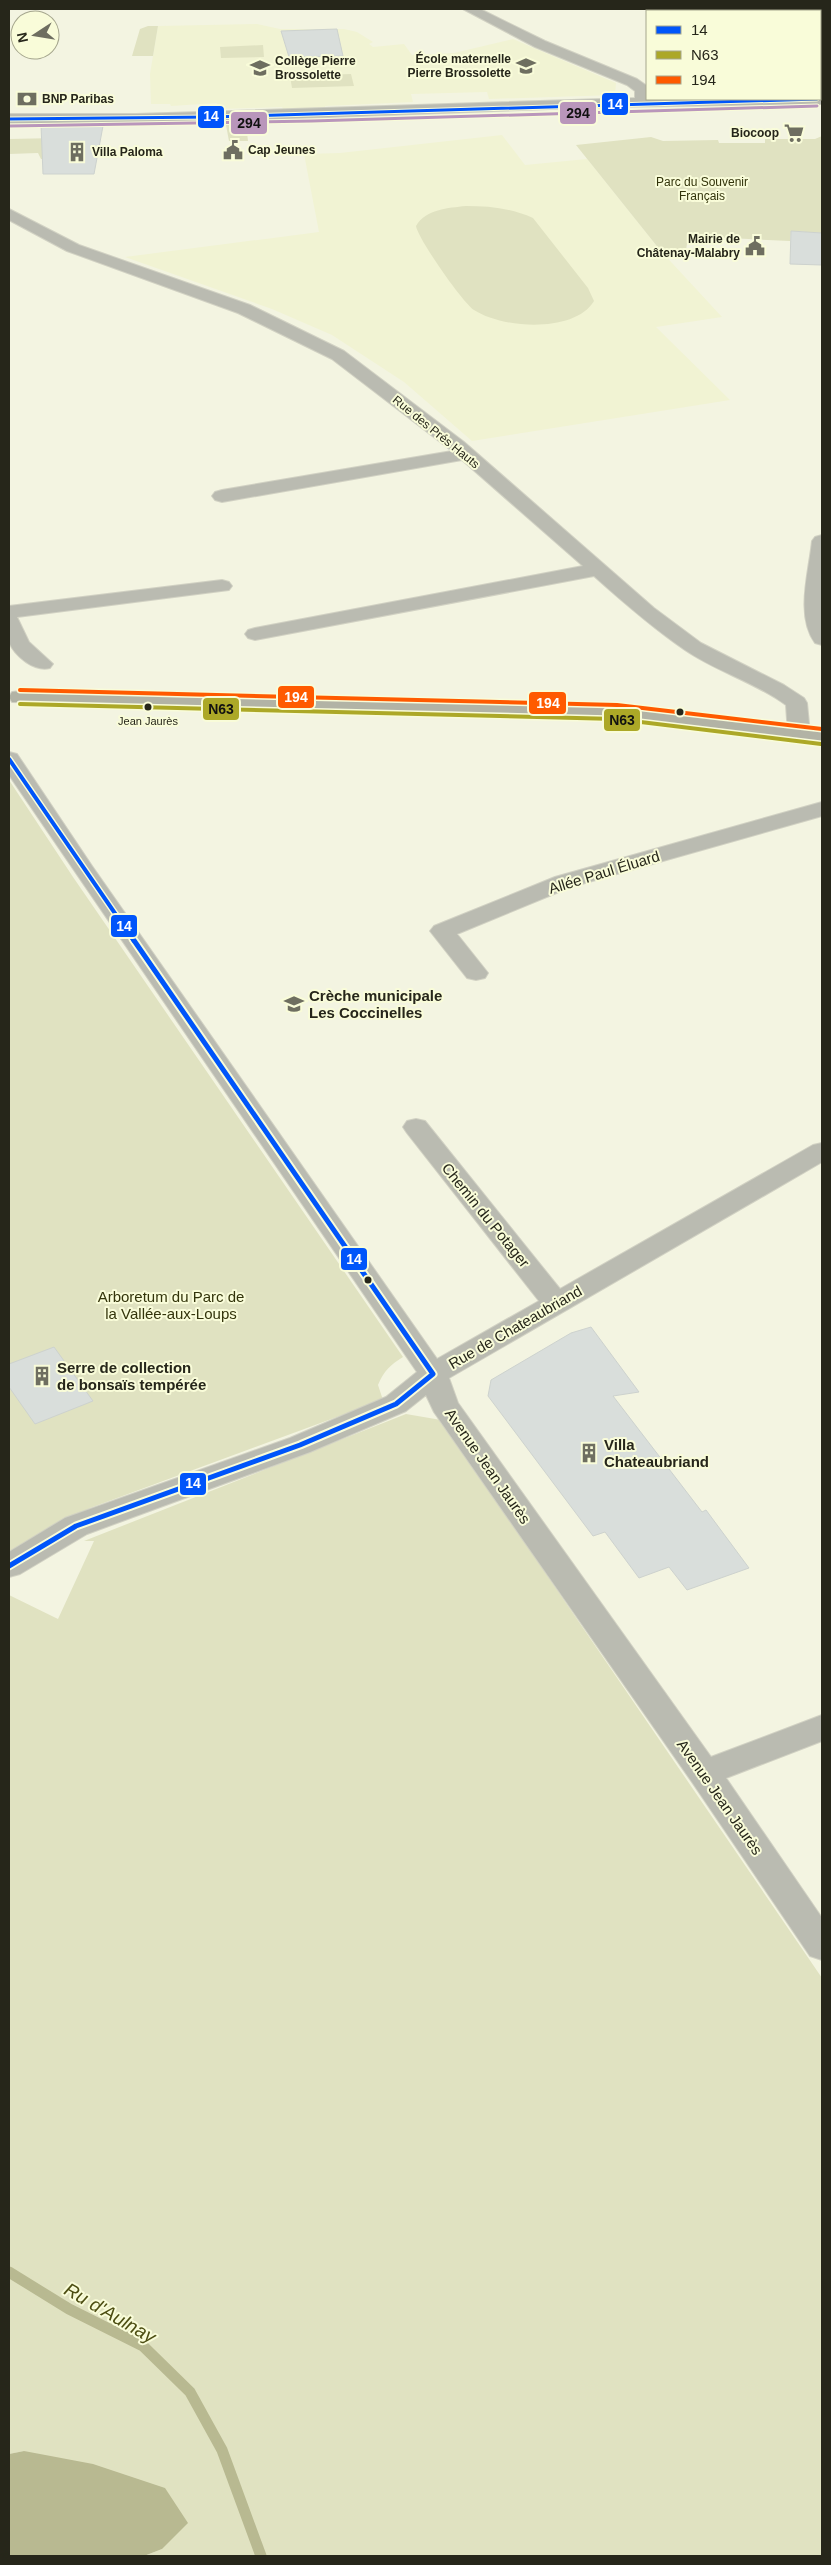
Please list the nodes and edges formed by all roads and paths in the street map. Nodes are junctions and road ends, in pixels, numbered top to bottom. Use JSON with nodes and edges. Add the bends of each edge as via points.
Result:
{"nodes":[{"id":1,"x":470,"y":9,"type":"edge"},
{"id":2,"x":759,"y":100,"type":"edge"},
{"id":3,"x":643,"y":102,"type":"junction"},
{"id":4,"x":9,"y":119,"type":"edge"},
{"id":5,"x":9,"y":214,"type":"edge"},
{"id":6,"x":338,"y":355,"type":"junction"},
{"id":7,"x":310,"y":360,"type":"dead end"},
{"id":8,"x":466,"y":454,"type":"junction"},
{"id":9,"x":222,"y":496,"type":"dead end"},
{"id":10,"x":822,"y":541,"type":"edge"},
{"id":11,"x":598,"y":569,"type":"junction"},
{"id":12,"x":222,"y":586,"type":"dead end"},
{"id":13,"x":9,"y":612,"type":"edge"},
{"id":14,"x":9,"y":620,"type":"edge"},
{"id":15,"x":255,"y":634,"type":"dead end"},
{"id":16,"x":822,"y":639,"type":"edge"},
{"id":17,"x":43,"y":664,"type":"dead end"},
{"id":18,"x":12,"y":695,"type":"edge"},
{"id":19,"x":799,"y":734,"type":"junction"},
{"id":20,"x":822,"y":737,"type":"edge"},
{"id":21,"x":9,"y":759,"type":"edge"},
{"id":22,"x":822,"y":810,"type":"edge"},
{"id":23,"x":476,"y":973,"type":"dead end"},
{"id":24,"x":416,"y":1127,"type":"dead end"},
{"id":25,"x":822,"y":1151,"type":"edge"},
{"id":26,"x":556,"y":1303,"type":"junction"},
{"id":27,"x":433,"y":1374,"type":"junction"},
{"id":28,"x":9,"y":1566,"type":"edge"},
{"id":29,"x":822,"y":1728,"type":"edge"},
{"id":30,"x":704,"y":1773,"type":"junction"},
{"id":31,"x":822,"y":1946,"type":"edge"}],
"edges":[{"from":1,"to":3,"type":"street","via":[[540,44],[632,82],[642,89]]},
{"from":2,"to":3,"type":"street"},
{"from":3,"to":4,"type":"street","via":[[136,119]]},
{"from":5,"to":6,"type":"street","name":"Rue des Prés Hauts","via":[[73,248],[244,309]]},
{"from":6,"to":7,"type":"street"},
{"from":6,"to":8,"type":"street","name":"Rue des Prés Hauts"},
{"from":8,"to":9,"type":"street"},
{"from":8,"to":11,"type":"street","name":"Rue des Prés Hauts"},
{"from":10,"to":16,"type":"street","via":[[814,612]]},
{"from":11,"to":15,"type":"street"},
{"from":11,"to":19,"type":"street","name":"Rue des Prés Hauts","via":[[694,646],[777,689],[796,703]]},
{"from":12,"to":13,"type":"street"},
{"from":14,"to":17,"type":"street","via":[[16,640],[25,652]]},
{"from":18,"to":19,"type":"main road","via":[[617,712]]},
{"from":19,"to":20,"type":"main road"},
{"from":21,"to":27,"type":"street","name":"Avenue Jean Jaurès"},
{"from":22,"to":23,"type":"street","name":"Allée Paul Éluard","via":[[563,882],[442,931]]},
{"from":24,"to":26,"type":"street","name":"Chemin du Potager"},
{"from":25,"to":26,"type":"street","name":"Rue de Chateaubriand"},
{"from":26,"to":27,"type":"street","name":"Rue de Chateaubriand"},
{"from":27,"to":28,"type":"street","name":"Rue de Chateaubriand","via":[[396,1404],[300,1445],[76,1526]]},
{"from":27,"to":30,"type":"street","name":"Avenue Jean Jaurès","via":[[444,1405]]},
{"from":29,"to":30,"type":"street"},
{"from":30,"to":31,"type":"street","name":"Avenue Jean Jaurès"}]}
